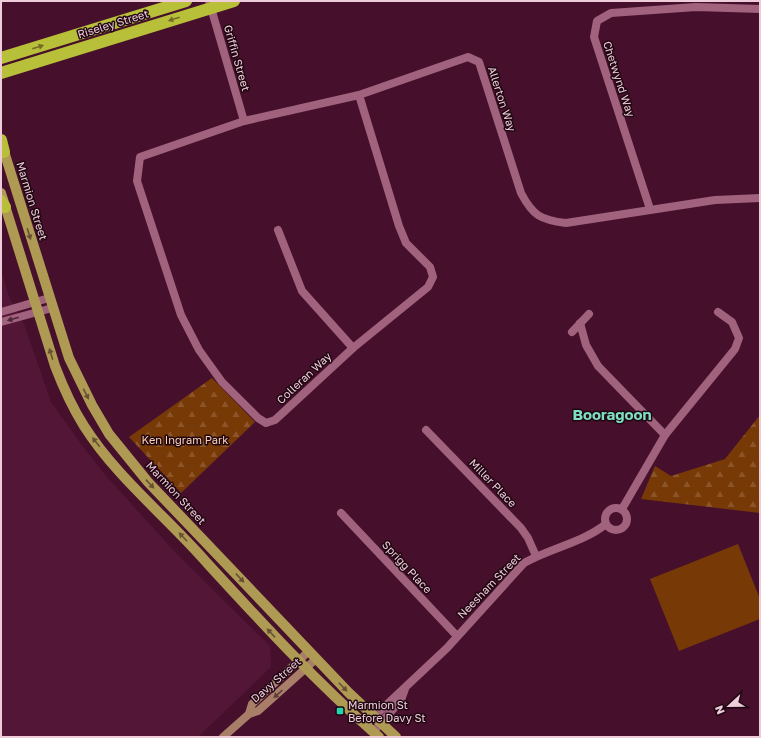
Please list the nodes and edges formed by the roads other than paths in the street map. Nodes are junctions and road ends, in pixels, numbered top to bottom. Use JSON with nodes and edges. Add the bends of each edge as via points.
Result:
{"nodes":[{"id":1,"x":186,"y":1,"type":"edge"},
{"id":2,"x":234,"y":1,"type":"edge"},
{"id":3,"x":210,"y":4,"type":"edge"},
{"id":4,"x":760,"y":9,"type":"edge"},
{"id":5,"x":72,"y":51,"type":"junction"},
{"id":6,"x":1,"y":58,"type":"edge"},
{"id":7,"x":1,"y":73,"type":"edge"},
{"id":8,"x":1,"y":82,"type":"edge"},
{"id":9,"x":359,"y":95,"type":"junction"},
{"id":10,"x":244,"y":121,"type":"junction"},
{"id":11,"x":1,"y":140,"type":"edge"},
{"id":12,"x":2,"y":148,"type":"edge"},
{"id":13,"x":140,"y":157,"type":"joint"},
{"id":14,"x":1,"y":193,"type":"edge"},
{"id":15,"x":760,"y":198,"type":"edge"},
{"id":16,"x":3,"y":204,"type":"edge"},
{"id":17,"x":650,"y":209,"type":"junction"},
{"id":18,"x":278,"y":230,"type":"dead end"},
{"id":19,"x":50,"y":303,"type":"junction"},
{"id":20,"x":37,"y":307,"type":"junction"},
{"id":21,"x":1,"y":312,"type":"edge"},
{"id":22,"x":718,"y":312,"type":"dead end"},
{"id":23,"x":589,"y":314,"type":"dead end"},
{"id":24,"x":1,"y":322,"type":"edge"},
{"id":25,"x":580,"y":323,"type":"junction"},
{"id":26,"x":572,"y":332,"type":"dead end"},
{"id":27,"x":353,"y":348,"type":"junction"},
{"id":28,"x":426,"y":430,"type":"dead end"},
{"id":29,"x":665,"y":435,"type":"junction"},
{"id":30,"x":622,"y":509,"type":"junction"},
{"id":31,"x":341,"y":513,"type":"dead end"},
{"id":32,"x":606,"y":524,"type":"junction"},
{"id":33,"x":536,"y":556,"type":"junction"},
{"id":34,"x":457,"y":636,"type":"junction"},
{"id":35,"x":309,"y":651,"type":"junction"},
{"id":36,"x":316,"y":659,"type":"junction"},
{"id":37,"x":298,"y":662,"type":"junction"},
{"id":38,"x":306,"y":669,"type":"junction"},
{"id":39,"x":249,"y":714,"type":"junction"},
{"id":40,"x":377,"y":720,"type":"junction"},
{"id":41,"x":372,"y":731,"type":"edge"},
{"id":42,"x":223,"y":737,"type":"edge"},
{"id":43,"x":396,"y":737,"type":"edge"}],
"edges":[{"from":6,"to":1,"type":"highway","name":"Riseley Street","one_way":true},
{"from":2,"to":3,"type":"highway","name":"Riseley Street"},
{"from":3,"to":5,"type":"highway","name":"Riseley Street","one_way":true},
{"from":3,"to":10,"type":"street","name":"Griffin Street"},
{"from":4,"to":17,"type":"street","name":"Chetwynd Way","via":[[696,7],[611,13],[597,21],[594,37]]},
{"from":5,"to":7,"type":"highway","name":"Riseley Street"},
{"from":5,"to":8,"type":"highway","via":[[58,64]]},
{"from":9,"to":10,"type":"street","name":"Allerton Way"},
{"from":9,"to":17,"type":"street","name":"Allerton Way","via":[[468,57],[479,62],[521,193],[528,206],[545,220],[566,223]]},
{"from":9,"to":27,"type":"street","name":"Colleran Way","via":[[399,226],[406,243],[430,267],[433,277],[428,287]]},
{"from":10,"to":13,"type":"street","name":"Allerton Way"},
{"from":11,"to":12,"type":"highway"},
{"from":12,"to":19,"type":"main road","name":"Marmion Street","one_way":true},
{"from":13,"to":27,"type":"street","name":"Colleran Way","via":[[137,181],[181,315],[199,350],[222,382],[258,418],[266,423],[275,420]]},
{"from":14,"to":16,"type":"main road"},
{"from":15,"to":17,"type":"street","name":"Allerton Way","via":[[715,200]]},
{"from":16,"to":20,"type":"main road"},
{"from":18,"to":27,"type":"street","via":[[302,291]]},
{"from":19,"to":20,"type":"street"},
{"from":19,"to":35,"type":"main road","name":"Marmion Street","one_way":true,"via":[[79,381],[109,434],[148,482]]},
{"from":20,"to":21,"type":"street"},
{"from":20,"to":24,"type":"street","one_way":true},
{"from":37,"to":20,"type":"main road","one_way":true,"via":[[207,562],[126,479],[89,433],[59,377]]},
{"from":22,"to":29,"type":"street","via":[[732,322],[739,338],[735,349]]},
{"from":23,"to":25,"type":"street"},
{"from":25,"to":26,"type":"street"},
{"from":25,"to":29,"type":"street","via":[[586,345],[598,366]]},
{"from":28,"to":33,"type":"street","name":"Miller Place","via":[[521,528]]},
{"from":29,"to":30,"type":"street"},
{"from":30,"to":32,"type":"street","name":"Neesham Street","via":[[609,510],[605,519]]},
{"from":30,"to":32,"type":"street","via":[[628,519],[624,527],[616,530]]},
{"from":31,"to":34,"type":"street","name":"Sprigg Place"},
{"from":32,"to":33,"type":"street","name":"Neesham Street","via":[[594,533]]},
{"from":33,"to":34,"type":"street","name":"Neesham Street","via":[[524,563]]},
{"from":34,"to":40,"type":"street","name":"Neesham Street","via":[[405,689],[396,694]]},
{"from":35,"to":36,"type":"main road","name":"Marmion Street"},
{"from":35,"to":37,"type":"street","name":"Davy Street"},
{"from":36,"to":38,"type":"street","name":"Davy Street"},
{"from":36,"to":40,"type":"main road","name":"Marmion Street","one_way":true},
{"from":37,"to":38,"type":"main road"},
{"from":37,"to":39,"type":"street","name":"Davy Street","via":[[252,704]]},
{"from":38,"to":39,"type":"street","name":"Davy Street","one_way":true,"via":[[258,711]]},
{"from":38,"to":41,"type":"main road"},
{"from":39,"to":42,"type":"street","name":"Davy Street"},
{"from":40,"to":41,"type":"street","name":"Neesham Street"},
{"from":40,"to":43,"type":"main road","name":"Marmion Street"}]}
